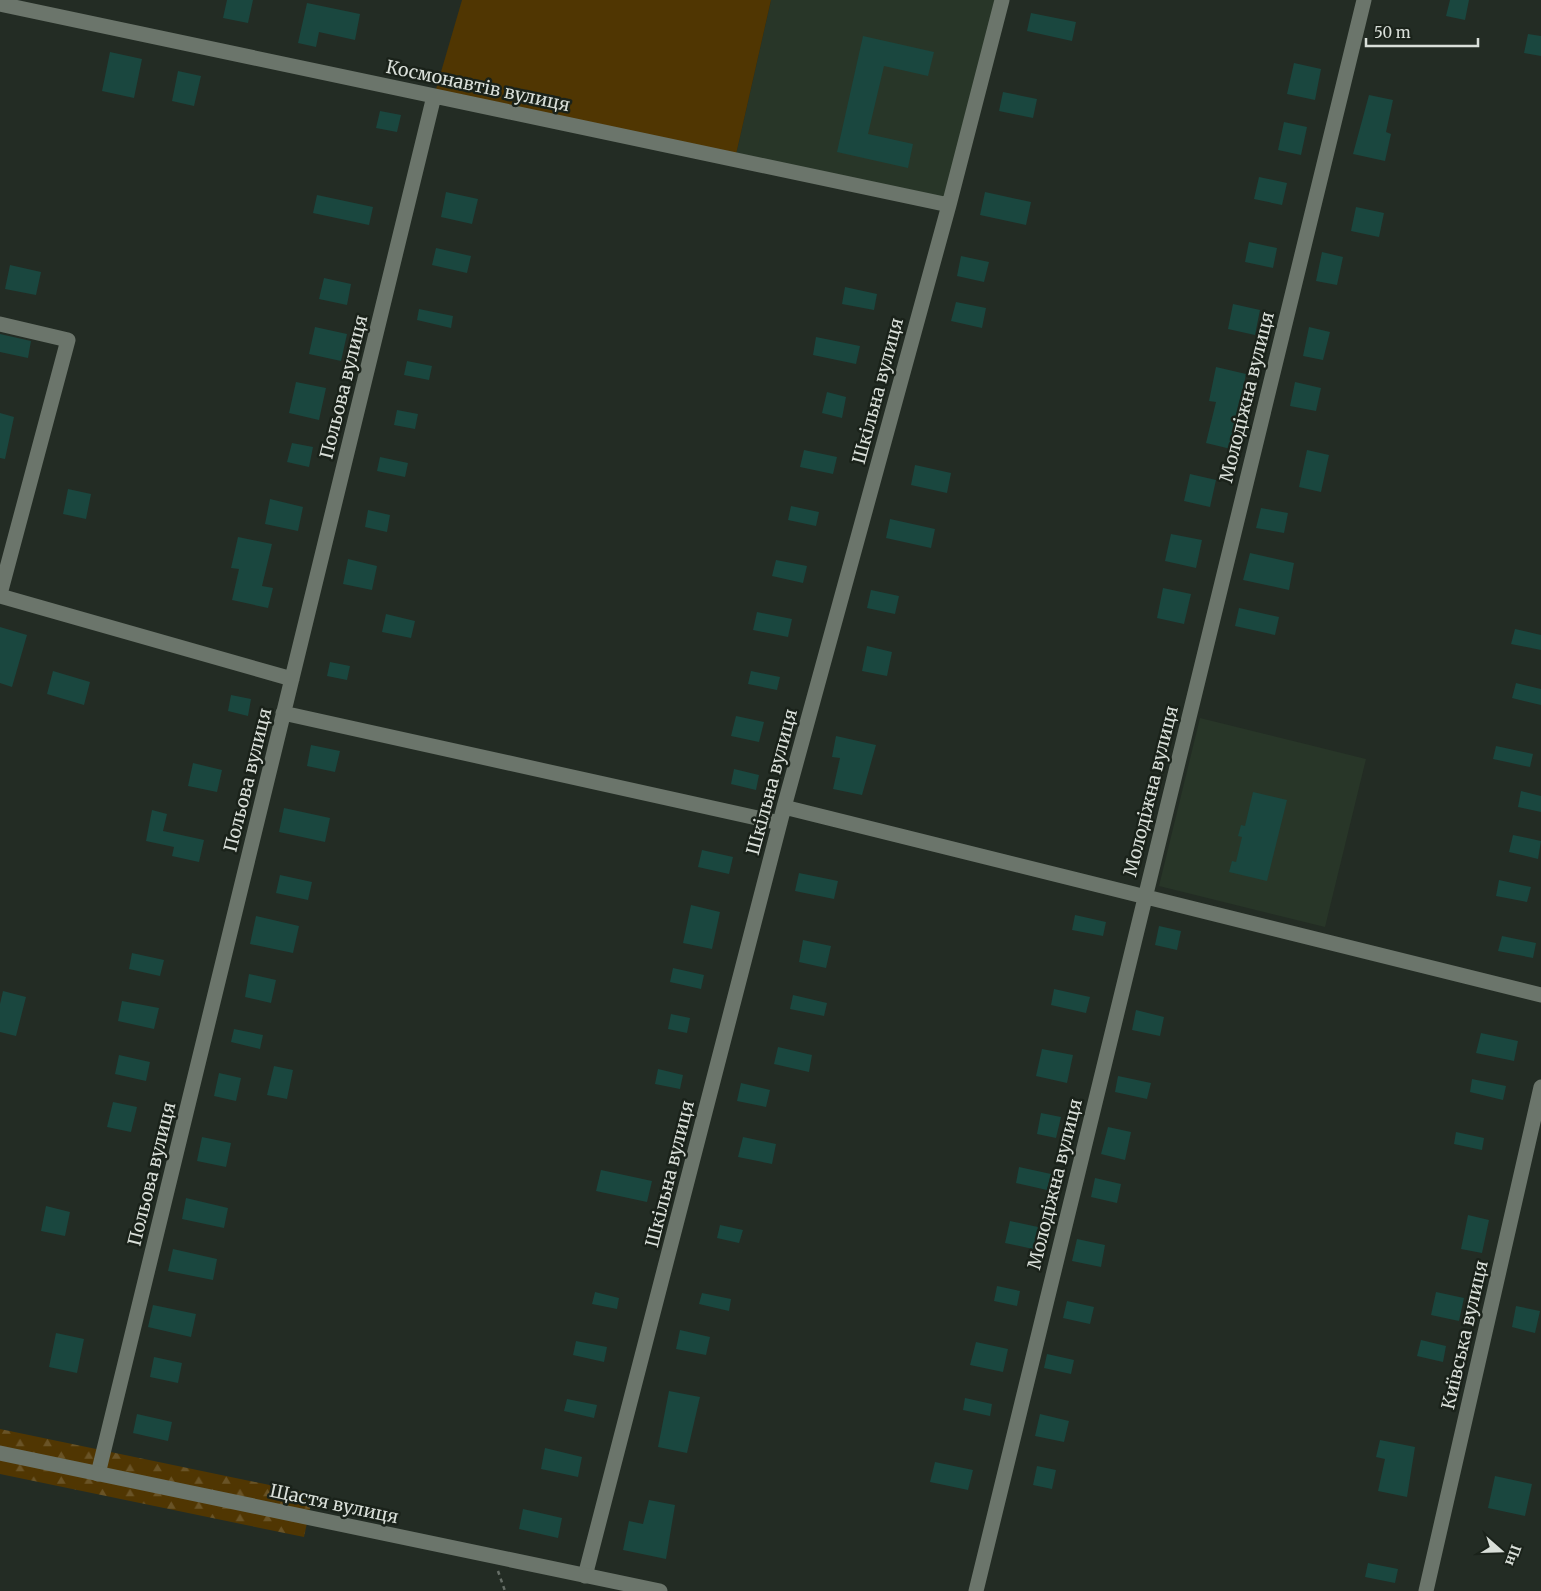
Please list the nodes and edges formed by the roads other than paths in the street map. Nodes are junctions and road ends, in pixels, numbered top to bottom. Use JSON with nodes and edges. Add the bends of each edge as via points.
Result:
{"nodes":[{"id":1,"x":1002,"y":0,"type":"edge"},
{"id":2,"x":1364,"y":0,"type":"edge"},
{"id":3,"x":0,"y":4,"type":"edge"},
{"id":4,"x":434,"y":96,"type":"junction"},
{"id":5,"x":949,"y":205,"type":"junction"},
{"id":6,"x":0,"y":324,"type":"edge"},
{"id":7,"x":0,"y":595,"type":"edge"},
{"id":8,"x":292,"y":679,"type":"junction"},
{"id":9,"x":283,"y":713,"type":"junction"},
{"id":10,"x":784,"y":807,"type":"junction"},
{"id":11,"x":780,"y":823,"type":"junction"},
{"id":12,"x":1144,"y":896,"type":"junction"},
{"id":13,"x":1541,"y":995,"type":"edge"},
{"id":14,"x":1541,"y":1088,"type":"edge"},
{"id":15,"x":0,"y":1454,"type":"edge"},
{"id":16,"x":98,"y":1474,"type":"junction"},
{"id":17,"x":586,"y":1576,"type":"junction"},
{"id":18,"x":660,"y":1591,"type":"edge"},
{"id":19,"x":976,"y":1591,"type":"edge"},
{"id":20,"x":1426,"y":1591,"type":"edge"}],
"edges":[{"from":1,"to":5,"type":"street","name":"Шкільна вулиця"},
{"from":2,"to":12,"type":"street","name":"Молодіжна вулиця"},
{"from":3,"to":4,"type":"street","name":"Космонавтів вулиця"},
{"from":4,"to":5,"type":"street","name":"Космонавтів вулиця"},
{"from":4,"to":8,"type":"street","name":"Польова вулиця"},
{"from":5,"to":10,"type":"street","name":"Шкільна вулиця"},
{"from":6,"to":7,"type":"street","via":[[68,340]]},
{"from":7,"to":8,"type":"street"},
{"from":8,"to":9,"type":"street","name":"Польова вулиця"},
{"from":9,"to":11,"type":"street"},
{"from":9,"to":16,"type":"street","name":"Польова вулиця"},
{"from":10,"to":11,"type":"street","name":"Шкільна вулиця"},
{"from":10,"to":12,"type":"street"},
{"from":11,"to":17,"type":"street","name":"Шкільна вулиця"},
{"from":12,"to":13,"type":"street"},
{"from":12,"to":19,"type":"street","name":"Молодіжна вулиця"},
{"from":14,"to":20,"type":"street","name":"Київська вулиця"},
{"from":15,"to":16,"type":"street","name":"Щастя вулиця"},
{"from":16,"to":17,"type":"street","name":"Щастя вулиця"},
{"from":17,"to":18,"type":"street","name":"Щастя вулиця"}]}
